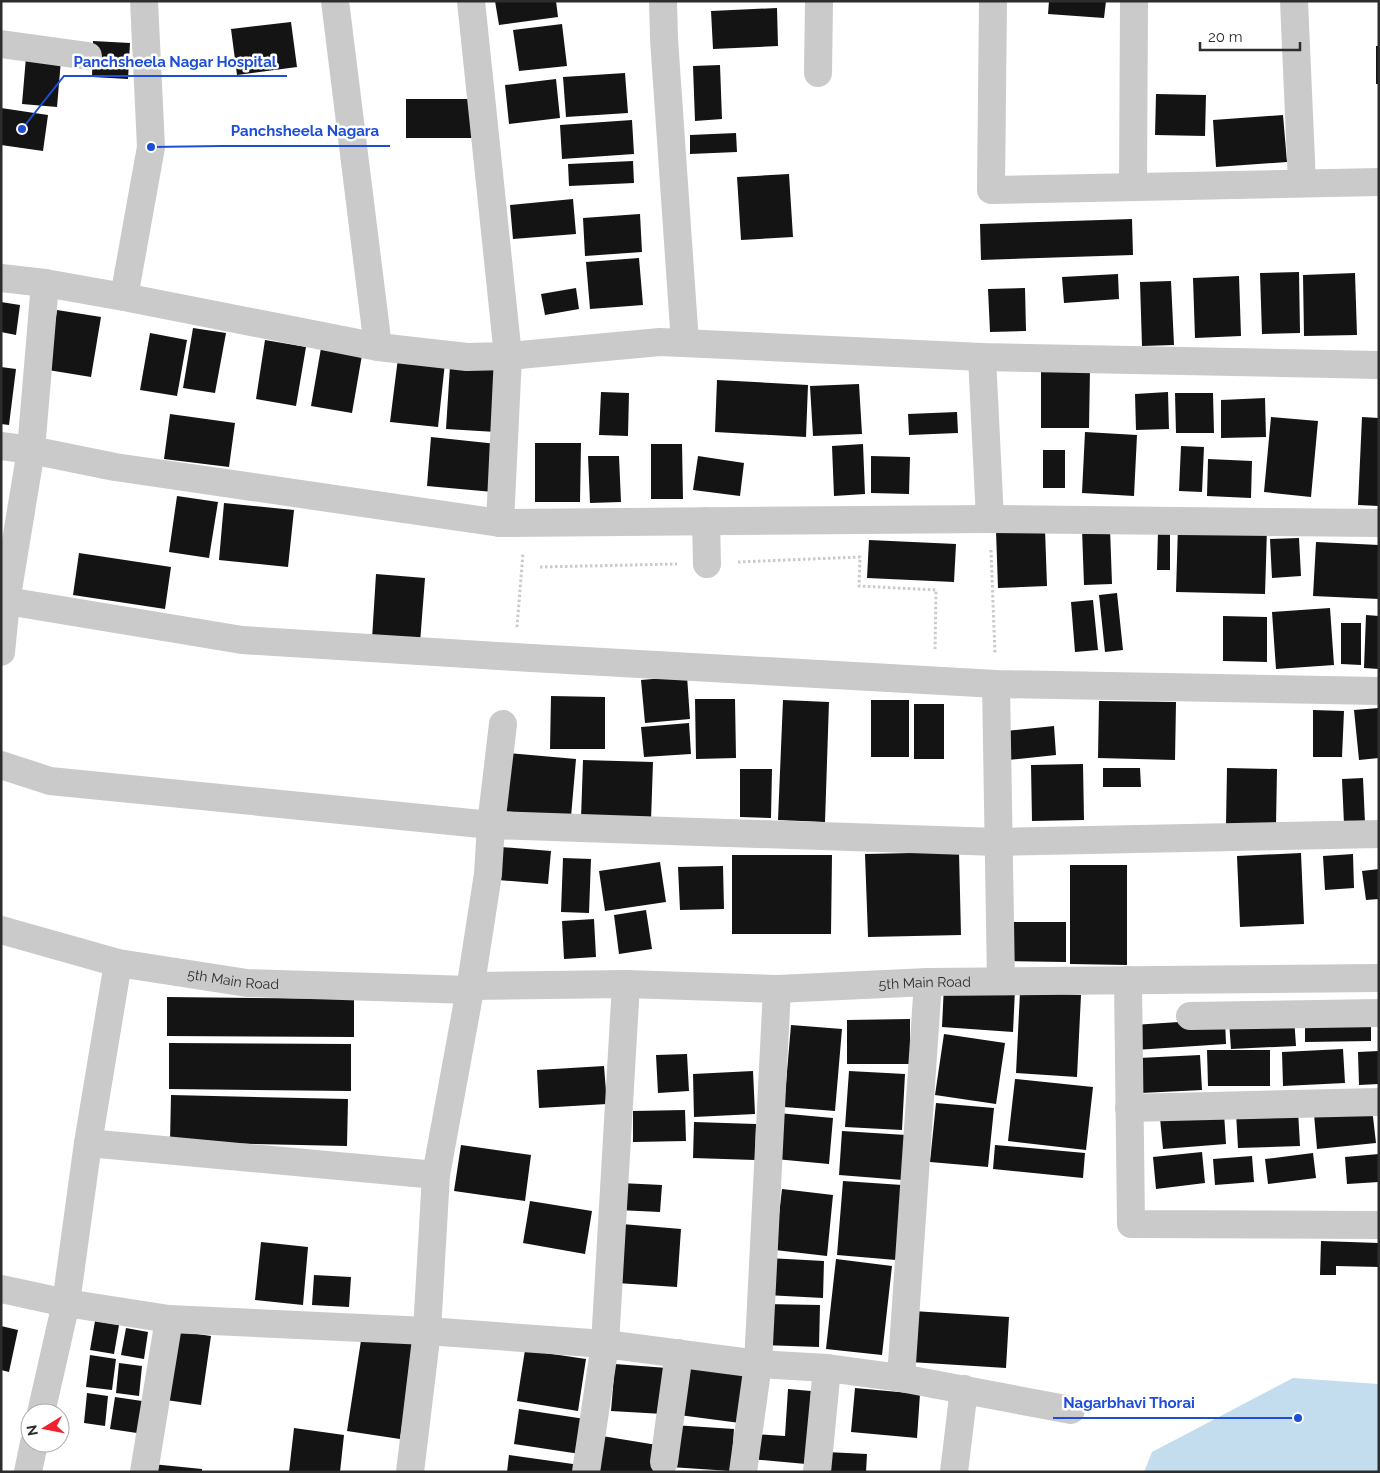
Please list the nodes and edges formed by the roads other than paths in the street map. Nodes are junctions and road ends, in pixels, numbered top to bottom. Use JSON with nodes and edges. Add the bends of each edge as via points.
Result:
{"nodes":[{"id":1,"x":144,"y":1,"type":"edge"},
{"id":2,"x":335,"y":1,"type":"edge"},
{"id":3,"x":471,"y":1,"type":"edge"},
{"id":4,"x":663,"y":1,"type":"edge"},
{"id":5,"x":819,"y":1,"type":"edge"},
{"id":6,"x":993,"y":1,"type":"edge"},
{"id":7,"x":1134,"y":1,"type":"edge"},
{"id":8,"x":1294,"y":1,"type":"edge"},
{"id":9,"x":1,"y":44,"type":"edge"},
{"id":10,"x":88,"y":56,"type":"dead end"},
{"id":11,"x":818,"y":73,"type":"dead end"},
{"id":12,"x":1379,"y":182,"type":"edge"},
{"id":13,"x":1302,"y":183,"type":"junction"},
{"id":14,"x":1133,"y":187,"type":"junction"},
{"id":15,"x":1,"y":278,"type":"edge"},
{"id":16,"x":45,"y":282,"type":"junction"},
{"id":17,"x":124,"y":297,"type":"junction"},
{"id":18,"x":686,"y":343,"type":"junction"},
{"id":19,"x":378,"y":347,"type":"junction"},
{"id":20,"x":508,"y":356,"type":"junction"},
{"id":21,"x":982,"y":357,"type":"junction"},
{"id":22,"x":1379,"y":365,"type":"edge"},
{"id":23,"x":1,"y":446,"type":"edge"},
{"id":24,"x":31,"y":450,"type":"junction"},
{"id":25,"x":990,"y":519,"type":"junction"},
{"id":26,"x":706,"y":521,"type":"junction"},
{"id":27,"x":500,"y":523,"type":"junction"},
{"id":28,"x":1379,"y":523,"type":"edge"},
{"id":29,"x":707,"y":564,"type":"road end"},
{"id":30,"x":4,"y":601,"type":"edge"},
{"id":31,"x":1,"y":652,"type":"edge"},
{"id":32,"x":996,"y":684,"type":"junction"},
{"id":33,"x":1379,"y":691,"type":"edge"},
{"id":34,"x":503,"y":724,"type":"dead end"},
{"id":35,"x":1,"y":764,"type":"edge"},
{"id":36,"x":490,"y":825,"type":"junction"},
{"id":37,"x":1379,"y":834,"type":"edge"},
{"id":38,"x":998,"y":842,"type":"junction"},
{"id":39,"x":1,"y":930,"type":"edge"},
{"id":40,"x":118,"y":963,"type":"junction"},
{"id":41,"x":1379,"y":978,"type":"edge"},
{"id":42,"x":1128,"y":980,"type":"junction"},
{"id":43,"x":1001,"y":981,"type":"junction"},
{"id":44,"x":928,"y":982,"type":"junction"},
{"id":45,"x":626,"y":984,"type":"junction"},
{"id":46,"x":470,"y":988,"type":"junction"},
{"id":47,"x":778,"y":988,"type":"junction"},
{"id":48,"x":1379,"y":1013,"type":"edge"},
{"id":49,"x":1190,"y":1016,"type":"dead end"},
{"id":50,"x":1379,"y":1102,"type":"edge"},
{"id":51,"x":1129,"y":1108,"type":"junction"},
{"id":52,"x":88,"y":1143,"type":"junction"},
{"id":53,"x":436,"y":1175,"type":"junction"},
{"id":54,"x":1379,"y":1224,"type":"edge"},
{"id":55,"x":1,"y":1289,"type":"edge"},
{"id":56,"x":66,"y":1302,"type":"junction"},
{"id":57,"x":169,"y":1319,"type":"junction"},
{"id":58,"x":427,"y":1331,"type":"junction"},
{"id":59,"x":605,"y":1344,"type":"junction"},
{"id":60,"x":679,"y":1353,"type":"junction"},
{"id":61,"x":758,"y":1364,"type":"junction"},
{"id":62,"x":827,"y":1368,"type":"junction"},
{"id":63,"x":901,"y":1378,"type":"junction"},
{"id":64,"x":964,"y":1389,"type":"junction"},
{"id":65,"x":43,"y":1403,"type":"edge"},
{"id":66,"x":1071,"y":1410,"type":"dead end"},
{"id":67,"x":32,"y":1453,"type":"edge"},
{"id":68,"x":664,"y":1462,"type":"dead end"},
{"id":69,"x":28,"y":1472,"type":"edge"},
{"id":70,"x":144,"y":1472,"type":"edge"},
{"id":71,"x":410,"y":1472,"type":"edge"},
{"id":72,"x":586,"y":1472,"type":"edge"},
{"id":73,"x":743,"y":1472,"type":"edge"},
{"id":74,"x":817,"y":1472,"type":"edge"},
{"id":75,"x":954,"y":1472,"type":"edge"}],
"edges":[{"from":1,"to":17,"type":"street","via":[[151,147]]},
{"from":2,"to":19,"type":"street"},
{"from":3,"to":20,"type":"street"},
{"from":4,"to":18,"type":"street"},
{"from":5,"to":11,"type":"street"},
{"from":6,"to":14,"type":"street","via":[[991,190]]},
{"from":7,"to":14,"type":"street"},
{"from":8,"to":13,"type":"street"},
{"from":9,"to":10,"type":"street"},
{"from":12,"to":13,"type":"street"},
{"from":13,"to":14,"type":"street"},
{"from":15,"to":16,"type":"street"},
{"from":16,"to":17,"type":"street"},
{"from":16,"to":24,"type":"street"},
{"from":17,"to":19,"type":"street"},
{"from":18,"to":20,"type":"street","via":[[660,342]]},
{"from":18,"to":21,"type":"street"},
{"from":19,"to":20,"type":"street","via":[[467,357]]},
{"from":20,"to":27,"type":"street"},
{"from":21,"to":22,"type":"street"},
{"from":21,"to":25,"type":"street"},
{"from":23,"to":24,"type":"street"},
{"from":24,"to":27,"type":"street","via":[[115,467]]},
{"from":24,"to":30,"type":"street"},
{"from":25,"to":26,"type":"street"},
{"from":25,"to":28,"type":"street"},
{"from":26,"to":27,"type":"street"},
{"from":26,"to":29,"type":"street"},
{"from":30,"to":31,"type":"street"},
{"from":30,"to":32,"type":"street","via":[[242,640]]},
{"from":32,"to":33,"type":"street"},
{"from":32,"to":38,"type":"street"},
{"from":34,"to":36,"type":"street"},
{"from":35,"to":36,"type":"street","via":[[50,782]]},
{"from":36,"to":38,"type":"street"},
{"from":36,"to":46,"type":"street","via":[[488,874]]},
{"from":37,"to":38,"type":"street"},
{"from":38,"to":43,"type":"street"},
{"from":39,"to":40,"type":"street","name":"5th Main Road"},
{"from":40,"to":46,"type":"street","name":"5th Main Road","via":[[247,983]]},
{"from":40,"to":52,"type":"street"},
{"from":41,"to":42,"type":"street","name":"5th Main Road"},
{"from":42,"to":43,"type":"street","name":"5th Main Road"},
{"from":42,"to":51,"type":"street"},
{"from":43,"to":44,"type":"street","name":"5th Main Road"},
{"from":44,"to":47,"type":"street","name":"5th Main Road"},
{"from":44,"to":63,"type":"street"},
{"from":45,"to":46,"type":"street","name":"5th Main Road"},
{"from":45,"to":47,"type":"street","name":"5th Main Road"},
{"from":45,"to":59,"type":"street"},
{"from":46,"to":53,"type":"street"},
{"from":47,"to":61,"type":"street"},
{"from":48,"to":49,"type":"street"},
{"from":50,"to":51,"type":"street"},
{"from":51,"to":54,"type":"street","via":[[1131,1224]]},
{"from":52,"to":53,"type":"street"},
{"from":52,"to":56,"type":"street"},
{"from":53,"to":58,"type":"street"},
{"from":55,"to":56,"type":"street"},
{"from":56,"to":57,"type":"street"},
{"from":56,"to":65,"type":"street"},
{"from":57,"to":58,"type":"street"},
{"from":57,"to":70,"type":"street"},
{"from":58,"to":59,"type":"street"},
{"from":58,"to":71,"type":"street"},
{"from":59,"to":60,"type":"street"},
{"from":59,"to":72,"type":"street"},
{"from":60,"to":61,"type":"street"},
{"from":60,"to":68,"type":"street"},
{"from":61,"to":62,"type":"street"},
{"from":61,"to":73,"type":"street"},
{"from":62,"to":63,"type":"street"},
{"from":62,"to":74,"type":"street"},
{"from":63,"to":64,"type":"street"},
{"from":64,"to":66,"type":"street"},
{"from":64,"to":75,"type":"street"},
{"from":67,"to":69,"type":"street"}]}
